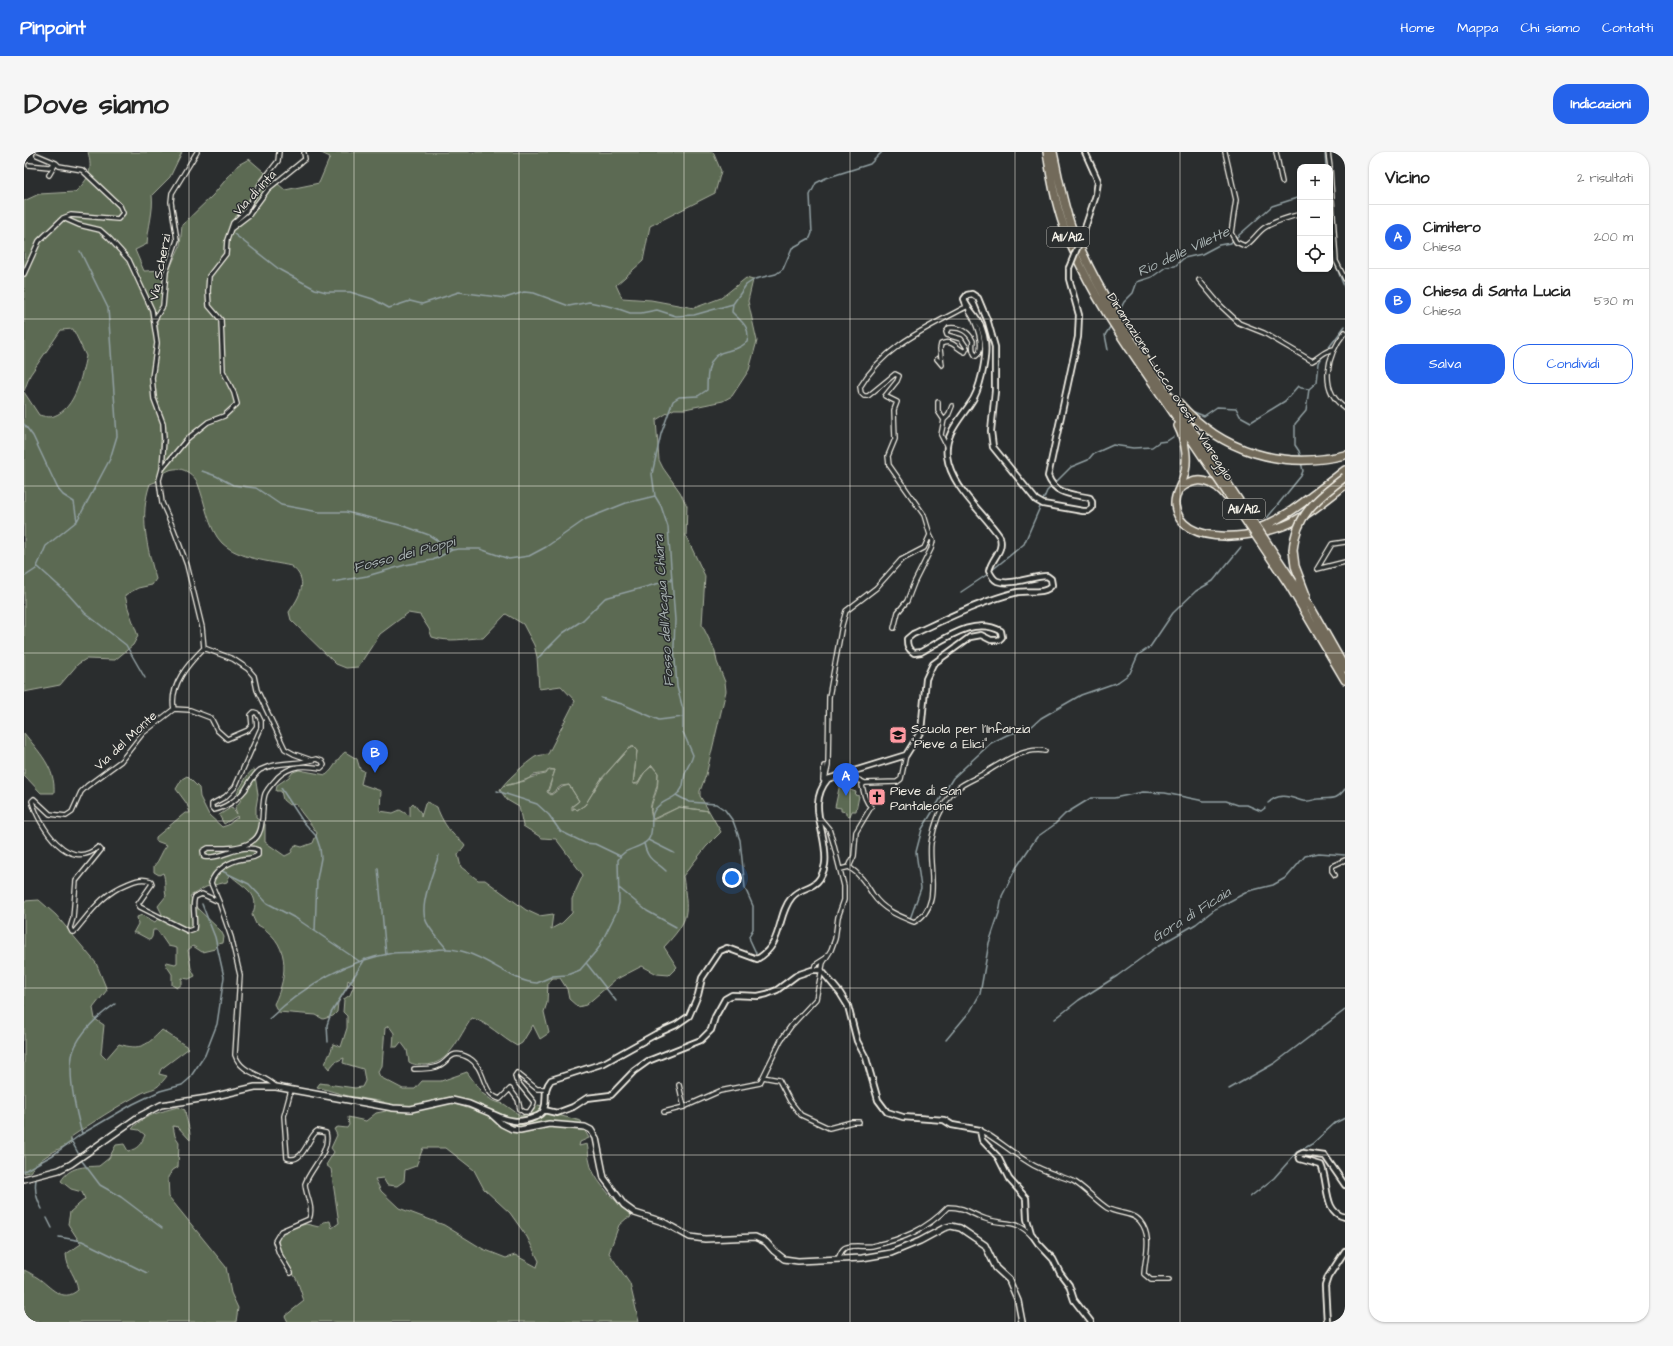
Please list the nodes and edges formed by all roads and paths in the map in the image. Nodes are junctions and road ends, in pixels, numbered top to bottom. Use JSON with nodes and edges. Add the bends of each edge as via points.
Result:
{"nodes":[{"id":1,"x":197,"y":152,"type":"edge"},
{"id":2,"x":279,"y":152,"type":"edge"},
{"id":3,"x":1047,"y":152,"type":"edge"},
{"id":4,"x":1053,"y":152,"type":"edge"},
{"id":5,"x":1085,"y":152,"type":"edge"},
{"id":6,"x":1224,"y":152,"type":"edge"},
{"id":7,"x":1276,"y":152,"type":"edge"},
{"id":8,"x":1328,"y":152,"type":"edge"},
{"id":9,"x":304,"y":153,"type":"dead end"},
{"id":10,"x":38,"y":155,"type":"dead end"},
{"id":11,"x":56,"y":163,"type":"junction"},
{"id":12,"x":1330,"y":164,"type":"edge"},
{"id":13,"x":29,"y":165,"type":"dead end"},
{"id":14,"x":49,"y":175,"type":"dead end"},
{"id":15,"x":1282,"y":182,"type":"dead end"},
{"id":16,"x":1060,"y":201,"type":"junction"},
{"id":17,"x":1297,"y":215,"type":"edge"},
{"id":18,"x":63,"y":218,"type":"junction"},
{"id":19,"x":231,"y":228,"type":"junction"},
{"id":20,"x":1333,"y":229,"type":"edge"},
{"id":21,"x":24,"y":274,"type":"edge"},
{"id":22,"x":1345,"y":279,"type":"edge"},
{"id":23,"x":1199,"y":280,"type":"dead end"},
{"id":24,"x":964,"y":301,"type":"junction"},
{"id":25,"x":966,"y":307,"type":"junction"},
{"id":26,"x":155,"y":319,"type":"junction"},
{"id":27,"x":1345,"y":332,"type":"edge"},
{"id":28,"x":1334,"y":349,"type":"junction"},
{"id":29,"x":937,"y":360,"type":"dead end"},
{"id":30,"x":1160,"y":387,"type":"junction"},
{"id":31,"x":938,"y":402,"type":"dead end"},
{"id":32,"x":952,"y":406,"type":"dead end"},
{"id":33,"x":1345,"y":408,"type":"edge"},
{"id":34,"x":944,"y":420,"type":"junction"},
{"id":35,"x":1194,"y":438,"type":"junction"},
{"id":36,"x":947,"y":447,"type":"junction"},
{"id":37,"x":1345,"y":455,"type":"edge"},
{"id":38,"x":162,"y":469,"type":"junction"},
{"id":39,"x":1345,"y":470,"type":"edge"},
{"id":40,"x":1345,"y":477,"type":"edge"},
{"id":41,"x":1345,"y":485,"type":"edge"},
{"id":42,"x":1178,"y":490,"type":"junction"},
{"id":43,"x":1241,"y":515,"type":"junction"},
{"id":44,"x":930,"y":535,"type":"junction"},
{"id":45,"x":1236,"y":535,"type":"junction"},
{"id":46,"x":1345,"y":542,"type":"edge"},
{"id":47,"x":1345,"y":562,"type":"edge"},
{"id":48,"x":1291,"y":583,"type":"junction"},
{"id":49,"x":1312,"y":608,"type":"junction"},
{"id":50,"x":894,"y":628,"type":"dead end"},
{"id":51,"x":1320,"y":631,"type":"junction"},
{"id":52,"x":204,"y":648,"type":"junction"},
{"id":53,"x":1345,"y":668,"type":"edge"},
{"id":54,"x":1345,"y":680,"type":"edge"},
{"id":55,"x":174,"y":709,"type":"junction"},
{"id":56,"x":1045,"y":751,"type":"dead end"},
{"id":57,"x":906,"y":755,"type":"junction"},
{"id":58,"x":312,"y":760,"type":"junction"},
{"id":59,"x":824,"y":766,"type":"dead end"},
{"id":60,"x":846,"y":774,"type":"junction"},
{"id":61,"x":865,"y":783,"type":"junction"},
{"id":62,"x":824,"y":785,"type":"junction"},
{"id":63,"x":817,"y":814,"type":"junction"},
{"id":64,"x":1345,"y":860,"type":"edge"},
{"id":65,"x":850,"y":867,"type":"junction"},
{"id":66,"x":841,"y":869,"type":"junction"},
{"id":67,"x":1335,"y":875,"type":"dead end"},
{"id":68,"x":219,"y":902,"type":"junction"},
{"id":69,"x":826,"y":958,"type":"junction"},
{"id":70,"x":814,"y":970,"type":"junction"},
{"id":71,"x":821,"y":970,"type":"junction"},
{"id":72,"x":414,"y":1069,"type":"dead end"},
{"id":73,"x":763,"y":1077,"type":"junction"},
{"id":74,"x":679,"y":1084,"type":"dead end"},
{"id":75,"x":276,"y":1087,"type":"junction"},
{"id":76,"x":546,"y":1089,"type":"junction"},
{"id":77,"x":291,"y":1090,"type":"junction"},
{"id":78,"x":684,"y":1107,"type":"junction"},
{"id":79,"x":544,"y":1110,"type":"junction"},
{"id":80,"x":664,"y":1112,"type":"dead end"},
{"id":81,"x":490,"y":1113,"type":"junction"},
{"id":82,"x":860,"y":1122,"type":"dead end"},
{"id":83,"x":980,"y":1130,"type":"junction"},
{"id":84,"x":24,"y":1179,"type":"edge"},
{"id":85,"x":1345,"y":1185,"type":"edge"},
{"id":86,"x":1345,"y":1217,"type":"edge"},
{"id":87,"x":1038,"y":1243,"type":"junction"},
{"id":88,"x":1345,"y":1250,"type":"edge"},
{"id":89,"x":838,"y":1259,"type":"junction"},
{"id":90,"x":291,"y":1273,"type":"dead end"},
{"id":91,"x":1169,"y":1280,"type":"dead end"},
{"id":92,"x":1022,"y":1322,"type":"edge"},
{"id":93,"x":1091,"y":1322,"type":"edge"},
{"id":94,"x":1327,"y":1322,"type":"edge"}],
"edges":[{"from":1,"to":26,"type":"street","name":"Via Scherzi","via":[[172,193],[177,240],[166,272],[163,306]]},
{"from":2,"to":19,"type":"street","name":"Via di Inta","via":[[278,161],[261,183],[245,212]]},
{"from":3,"to":16,"type":"highway","name":"Diramazione Lucca ovest - Viareggio","number":"A11/A12"},
{"from":4,"to":16,"type":"highway","name":"Diramazione Lucca ovest - Viareggio","number":"A11/A12"},
{"from":5,"to":24,"type":"street","bridge":true,"via":[[1098,181],[1096,195],[1069,268],[1069,279],[1080,315],[1078,337],[1048,476],[1052,484],[1063,493],[1090,498],[1092,508],[1083,511],[1036,500],[1009,465],[996,454],[991,431],[995,391],[995,347],[988,322],[976,295],[970,294]]},
{"from":6,"to":17,"type":"street","via":[[1236,200],[1231,233],[1234,241],[1245,246],[1263,229]]},
{"from":7,"to":15,"type":"street"},
{"from":8,"to":12,"type":"street"},
{"from":9,"to":19,"type":"street","name":"Via di Inta","via":[[305,160],[268,189],[249,215]]},
{"from":10,"to":11,"type":"street"},
{"from":11,"to":13,"type":"street","via":[[49,167]]},
{"from":11,"to":14,"type":"street"},
{"from":11,"to":18,"type":"street","via":[[59,166],[82,170],[120,206],[123,213],[118,219],[71,215]]},
{"from":16,"to":30,"type":"highway","name":"Diramazione Lucca ovest - Viareggio","number":"A11/A12","via":[[1085,267],[1106,312],[1128,338]]},
{"from":18,"to":21,"type":"street","via":[[39,241]]},
{"from":18,"to":26,"type":"street","via":[[100,230],[114,243],[129,260]]},
{"from":19,"to":38,"type":"street","name":"Via di Inta","via":[[226,254],[209,276],[208,291],[209,306],[222,320],[223,372],[237,404],[224,416],[208,422],[187,438]]},
{"from":20,"to":22,"type":"street","via":[[1336,260]]},
{"from":23,"to":28,"type":"street","via":[[1220,305],[1244,326],[1264,333],[1312,361]]},
{"from":24,"to":25,"type":"street"},
{"from":24,"to":36,"type":"street","via":[[978,321],[985,343],[983,370],[977,392],[953,428]]},
{"from":25,"to":29,"type":"street","via":[[977,328],[981,351],[976,356],[973,342],[966,332],[960,328],[949,328],[947,335],[961,339],[967,348],[965,352],[952,343],[941,344],[942,366]]},
{"from":25,"to":44,"type":"street","via":[[894,347],[866,376],[860,387],[861,394],[868,396],[895,374],[899,376],[885,396],[897,402],[894,410],[895,439],[888,456],[889,465],[924,515]]},
{"from":26,"to":38,"type":"street","via":[[157,343],[152,378],[154,399],[163,423]]},
{"from":27,"to":28,"type":"street"},
{"from":28,"to":33,"type":"street","via":[[1328,386],[1333,399]]},
{"from":30,"to":35,"type":"highway","name":"Diramazione Lucca ovest - Viareggio","number":"A11/A12"},
{"from":30,"to":37,"type":"highway","via":[[1197,421],[1223,440],[1239,447],[1279,460],[1296,462],[1327,460]]},
{"from":30,"to":42,"type":"highway","via":[[1182,432],[1186,447],[1185,474]]},
{"from":31,"to":34,"type":"street","via":[[938,411]]},
{"from":32,"to":34,"type":"street"},
{"from":34,"to":36,"type":"street","via":[[941,434]]},
{"from":35,"to":43,"type":"highway","name":"Diramazione Lucca ovest - Viareggio","number":"A11/A12","bridge":true},
{"from":35,"to":48,"type":"highway","name":"Diramazione Lucca ovest - Viareggio","number":"A11/A12","bridge":true},
{"from":36,"to":57,"type":"street","via":[[951,470],[966,496],[1000,537],[1000,552],[990,573],[998,581],[1008,582],[1046,576],[1051,579],[1052,585],[1050,589],[1042,591],[1020,592],[981,602],[907,639],[907,646],[914,653],[974,626],[994,627],[1001,631],[1002,637],[999,640],[981,635],[970,637],[933,664],[926,678],[921,731]]},
{"from":38,"to":52,"type":"street","via":[[159,480],[162,503],[186,565],[202,627]]},
{"from":39,"to":45,"type":"highway","via":[[1287,514],[1269,524]]},
{"from":40,"to":49,"type":"highway","bridge":true,"via":[[1306,511],[1294,538],[1295,566]]},
{"from":41,"to":45,"type":"highway","via":[[1290,523],[1247,535]]},
{"from":42,"to":43,"type":"highway","via":[[1191,482],[1209,482],[1220,489]]},
{"from":42,"to":45,"type":"highway","via":[[1175,500],[1177,510],[1188,526],[1207,534]]},
{"from":43,"to":48,"type":"highway","name":"Diramazione Lucca ovest - Viareggio","number":"A11/A12","bridge":true},
{"from":44,"to":50,"type":"street","via":[[934,541],[931,549],[907,601],[898,612]]},
{"from":44,"to":62,"type":"street","via":[[924,548],[901,560],[876,588],[846,611],[829,697],[828,766]]},
{"from":46,"to":47,"type":"street","via":[[1332,544],[1317,569]]},
{"from":48,"to":49,"type":"highway","name":"Diramazione Lucca ovest - Viareggio","number":"A11/A12"},
{"from":48,"to":51,"type":"highway","name":"Diramazione Lucca ovest - Viareggio","number":"A11/A12"},
{"from":49,"to":51,"type":"highway","name":"Diramazione Lucca ovest - Viareggio","number":"A11/A12"},
{"from":51,"to":53,"type":"highway","name":"Diramazione Lucca ovest - Viareggio","number":"A11/A12"},
{"from":51,"to":54,"type":"highway","name":"Diramazione Lucca ovest - Viareggio","number":"A11/A12"},
{"from":52,"to":55,"type":"street","via":[[183,672],[173,704]]},
{"from":52,"to":58,"type":"street","via":[[234,659],[248,669],[254,676],[257,690],[285,749]]},
{"from":55,"to":58,"type":"street","via":[[190,710],[211,718],[217,730],[227,739],[248,730],[252,725],[251,715],[254,712],[261,721],[261,728],[235,787],[225,797],[212,804],[214,810],[233,801],[244,792],[259,771],[272,766]]},
{"from":55,"to":68,"type":"street","name":"Via del Monte","via":[[143,733],[121,761],[87,786],[72,812],[66,816],[50,814],[34,799],[32,802],[35,815],[66,852],[78,856],[88,854],[98,847],[101,850],[76,882],[70,928],[72,932],[107,894],[139,879],[152,881],[138,904],[140,907],[188,931],[194,929],[195,897],[202,894]]},
{"from":56,"to":65,"type":"street","via":[[1011,757],[951,794],[936,819],[931,844],[933,896],[922,918],[914,922],[890,912],[874,896],[860,874]]},
{"from":57,"to":60,"type":"street"},
{"from":57,"to":61,"type":"street","via":[[901,779],[897,782]]},
{"from":58,"to":68,"type":"street","via":[[318,759],[324,765],[321,768],[294,766],[269,786],[263,802],[258,837],[250,843],[208,848],[203,851],[204,857],[215,858],[253,848],[258,850],[258,855],[253,859],[236,861],[218,871],[210,883]]},
{"from":59,"to":62,"type":"street"},
{"from":60,"to":61,"type":"street"},
{"from":60,"to":62,"type":"street","via":[[828,779]]},
{"from":61,"to":65,"type":"street","via":[[862,785],[864,795],[871,807],[856,832],[854,856]]},
{"from":62,"to":63,"type":"street","via":[[818,798]]},
{"from":63,"to":66,"type":"street","via":[[829,829]]},
{"from":63,"to":76,"type":"street","via":[[825,852],[821,875],[815,884],[793,896],[786,907],[779,935],[762,956],[757,959],[727,948],[720,950],[702,978],[698,995],[688,1016],[604,1063],[552,1080]]},
{"from":64,"to":67,"type":"street","via":[[1332,866]]},
{"from":65,"to":66,"type":"street"},
{"from":66,"to":69,"type":"street","via":[[844,900],[838,917],[835,939]]},
{"from":68,"to":75,"type":"street","via":[[240,975],[235,1055],[245,1070],[269,1080]]},
{"from":69,"to":70,"type":"street","via":[[815,965]]},
{"from":69,"to":71,"type":"street"},
{"from":70,"to":71,"type":"street"},
{"from":70,"to":79,"type":"street","via":[[797,975],[767,994],[732,995],[725,999],[711,1030],[702,1040],[644,1064],[611,1095],[587,1098],[557,1114]]},
{"from":71,"to":73,"type":"street","via":[[816,999],[781,1040]]},
{"from":71,"to":83,"type":"street","via":[[848,1006],[857,1041],[866,1058],[878,1100],[887,1112],[904,1117],[944,1120],[952,1125]]},
{"from":72,"to":76,"type":"street","via":[[436,1067],[449,1056],[458,1054],[469,1058],[481,1070],[488,1092],[500,1099],[510,1089],[524,1112],[529,1112],[534,1102],[516,1080],[517,1073],[537,1089]]},
{"from":73,"to":78,"type":"street","via":[[760,1083],[720,1091]]},
{"from":73,"to":82,"type":"street","via":[[779,1080],[790,1101],[801,1114],[822,1125],[829,1128]]},
{"from":74,"to":78,"type":"street"},
{"from":75,"to":77,"type":"main road"},
{"from":75,"to":84,"type":"main road","via":[[255,1087],[161,1105],[138,1116],[71,1164]]},
{"from":76,"to":79,"type":"street"},
{"from":77,"to":81,"type":"main road","via":[[393,1108],[411,1109],[452,1100]]},
{"from":77,"to":90,"type":"street","via":[[284,1116],[287,1158],[294,1158],[304,1152],[317,1131],[326,1133],[327,1137],[320,1158],[305,1184],[312,1214],[309,1219],[281,1230],[275,1241],[278,1253]]},
{"from":78,"to":80,"type":"street"},
{"from":79,"to":81,"type":"street","via":[[540,1115],[518,1122]]},
{"from":81,"to":89,"type":"main road","via":[[512,1129],[520,1130],[549,1124],[585,1127],[591,1130],[596,1138],[604,1178],[624,1204],[635,1213],[663,1222],[690,1237],[755,1237],[766,1242],[784,1258],[798,1261]]},
{"from":83,"to":87,"type":"street","via":[[982,1140],[998,1157],[1009,1179],[1026,1198],[1027,1219],[1031,1233]]},
{"from":83,"to":91,"type":"street","via":[[994,1137],[1028,1163],[1074,1182],[1108,1208],[1121,1214],[1127,1213],[1139,1220],[1145,1230],[1148,1246],[1144,1274],[1150,1280]]},
{"from":85,"to":86,"type":"street","via":[[1325,1156],[1303,1153],[1299,1155],[1300,1159],[1321,1166],[1331,1208]]},
{"from":87,"to":89,"type":"street","via":[[1015,1223],[987,1219],[961,1207],[948,1207],[935,1221],[918,1231],[872,1246],[846,1247],[840,1252]]},
{"from":87,"to":93,"type":"street","via":[[1053,1259],[1069,1285],[1077,1306]]},
{"from":88,"to":94,"type":"street","via":[[1325,1286]]},
{"from":89,"to":92,"type":"main road","via":[[891,1253],[944,1228],[960,1228],[986,1245],[996,1268],[1009,1280],[1018,1301]]}]}
